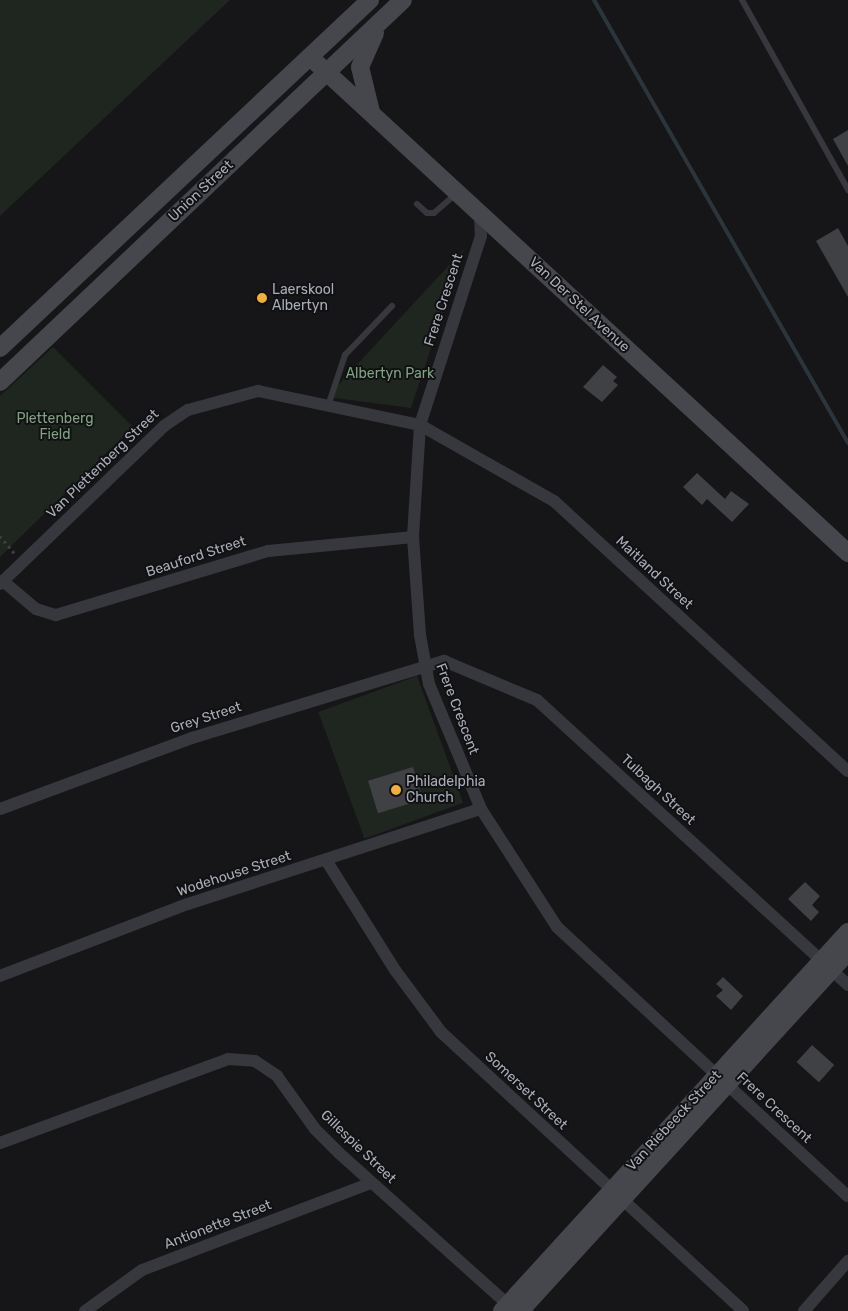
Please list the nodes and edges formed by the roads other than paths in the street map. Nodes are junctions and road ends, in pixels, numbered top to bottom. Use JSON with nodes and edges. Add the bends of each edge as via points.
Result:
{"nodes":[{"id":1,"x":370,"y":0,"type":"edge"},
{"id":2,"x":403,"y":0,"type":"edge"},
{"id":3,"x":742,"y":0,"type":"edge"},
{"id":4,"x":388,"y":14,"type":"junction"},
{"id":5,"x":310,"y":57,"type":"junction"},
{"id":6,"x":326,"y":73,"type":"junction"},
{"id":7,"x":372,"y":114,"type":"junction"},
{"id":8,"x":848,"y":190,"type":"edge"},
{"id":9,"x":458,"y":192,"type":"junction"},
{"id":10,"x":417,"y":204,"type":"dead end"},
{"id":11,"x":478,"y":211,"type":"junction"},
{"id":12,"x":68,"y":284,"type":"junction"},
{"id":13,"x":85,"y":301,"type":"junction"},
{"id":14,"x":392,"y":306,"type":"dead end"},
{"id":15,"x":0,"y":348,"type":"edge"},
{"id":16,"x":0,"y":382,"type":"edge"},
{"id":17,"x":328,"y":406,"type":"junction"},
{"id":18,"x":420,"y":424,"type":"junction"},
{"id":19,"x":413,"y":537,"type":"junction"},
{"id":20,"x":848,"y":553,"type":"edge"},
{"id":21,"x":2,"y":582,"type":"edge"},
{"id":22,"x":423,"y":664,"type":"junction"},
{"id":23,"x":848,"y":771,"type":"edge"},
{"id":24,"x":0,"y":809,"type":"edge"},
{"id":25,"x":480,"y":809,"type":"junction"},
{"id":26,"x":326,"y":860,"type":"junction"},
{"id":27,"x":848,"y":932,"type":"edge"},
{"id":28,"x":848,"y":952,"type":"edge"},
{"id":29,"x":827,"y":965,"type":"junction"},
{"id":30,"x":0,"y":976,"type":"edge"},
{"id":31,"x":848,"y":985,"type":"edge"},
{"id":32,"x":722,"y":1080,"type":"junction"},
{"id":33,"x":0,"y":1143,"type":"edge"},
{"id":34,"x":371,"y":1183,"type":"junction"},
{"id":35,"x":617,"y":1195,"type":"junction"},
{"id":36,"x":848,"y":1196,"type":"edge"},
{"id":37,"x":848,"y":1261,"type":"edge"},
{"id":38,"x":511,"y":1309,"type":"edge"},
{"id":39,"x":85,"y":1311,"type":"edge"},
{"id":40,"x":743,"y":1311,"type":"edge"},
{"id":41,"x":804,"y":1311,"type":"edge"}],
"edges":[{"from":1,"to":5,"type":"street","name":"Union Street"},
{"from":2,"to":4,"type":"street","name":"Union Street"},
{"from":3,"to":8,"type":"lane"},
{"from":4,"to":6,"type":"street","name":"Union Street"},
{"from":4,"to":7,"type":"street","via":[[366,48],[360,68],[361,87]]},
{"from":5,"to":6,"type":"street","name":"Van Der Stel Avenue"},
{"from":5,"to":12,"type":"street","name":"Union Street"},
{"from":6,"to":7,"type":"street","name":"Van Der Stel Avenue"},
{"from":6,"to":13,"type":"street","name":"Union Street"},
{"from":7,"to":9,"type":"street","name":"Van Der Stel Avenue"},
{"from":9,"to":10,"type":"lane","via":[[434,213],[427,213]]},
{"from":9,"to":11,"type":"street","name":"Van Der Stel Avenue"},
{"from":11,"to":18,"type":"street","name":"Frere Crescent","via":[[481,236]]},
{"from":11,"to":20,"type":"street","name":"Van Der Stel Avenue"},
{"from":12,"to":13,"type":"street"},
{"from":12,"to":15,"type":"street","name":"Union Street"},
{"from":13,"to":16,"type":"street","name":"Union Street"},
{"from":14,"to":17,"type":"lane","via":[[345,355]]},
{"from":17,"to":18,"type":"street","name":"Van Plettenberg Street"},
{"from":17,"to":21,"type":"street","name":"Van Plettenberg Street","via":[[258,392],[180,414]]},
{"from":18,"to":19,"type":"street","name":"Frere Crescent"},
{"from":18,"to":23,"type":"street","name":"Maitland Street","via":[[554,501]]},
{"from":19,"to":21,"type":"street","name":"Beauford Street","via":[[268,551],[56,615],[36,610]]},
{"from":19,"to":22,"type":"street","name":"Frere Crescent"},
{"from":22,"to":24,"type":"street","name":"Grey Street","via":[[192,738]]},
{"from":22,"to":25,"type":"street","name":"Frere Crescent"},
{"from":22,"to":29,"type":"street","name":"Tulbagh Street","via":[[450,662],[537,700]]},
{"from":25,"to":26,"type":"street","name":"Wodehouse Street"},
{"from":25,"to":32,"type":"street","name":"Frere Crescent","via":[[557,927]]},
{"from":26,"to":30,"type":"street","name":"Wodehouse Street","via":[[188,904]]},
{"from":26,"to":35,"type":"street","name":"Somerset Street","via":[[432,1022]]},
{"from":27,"to":29,"type":"street","name":"Van Riebeeck Street"},
{"from":28,"to":29,"type":"street","name":"Van Riebeeck Street"},
{"from":29,"to":31,"type":"street","name":"Tulbagh Street"},
{"from":29,"to":32,"type":"street","name":"Van Riebeeck Street"},
{"from":32,"to":35,"type":"street","name":"Van Riebeeck Street"},
{"from":32,"to":36,"type":"street","name":"Frere Crescent"},
{"from":33,"to":34,"type":"street","name":"Gillespie Street","via":[[240,1058],[270,1070],[315,1129]]},
{"from":34,"to":38,"type":"street","name":"Gillespie Street"},
{"from":34,"to":39,"type":"street","name":"Antionette Street","via":[[142,1270]]},
{"from":35,"to":38,"type":"street","name":"Van Riebeeck Street"},
{"from":35,"to":40,"type":"street","name":"Somerset Street"},
{"from":37,"to":41,"type":"street"}]}
